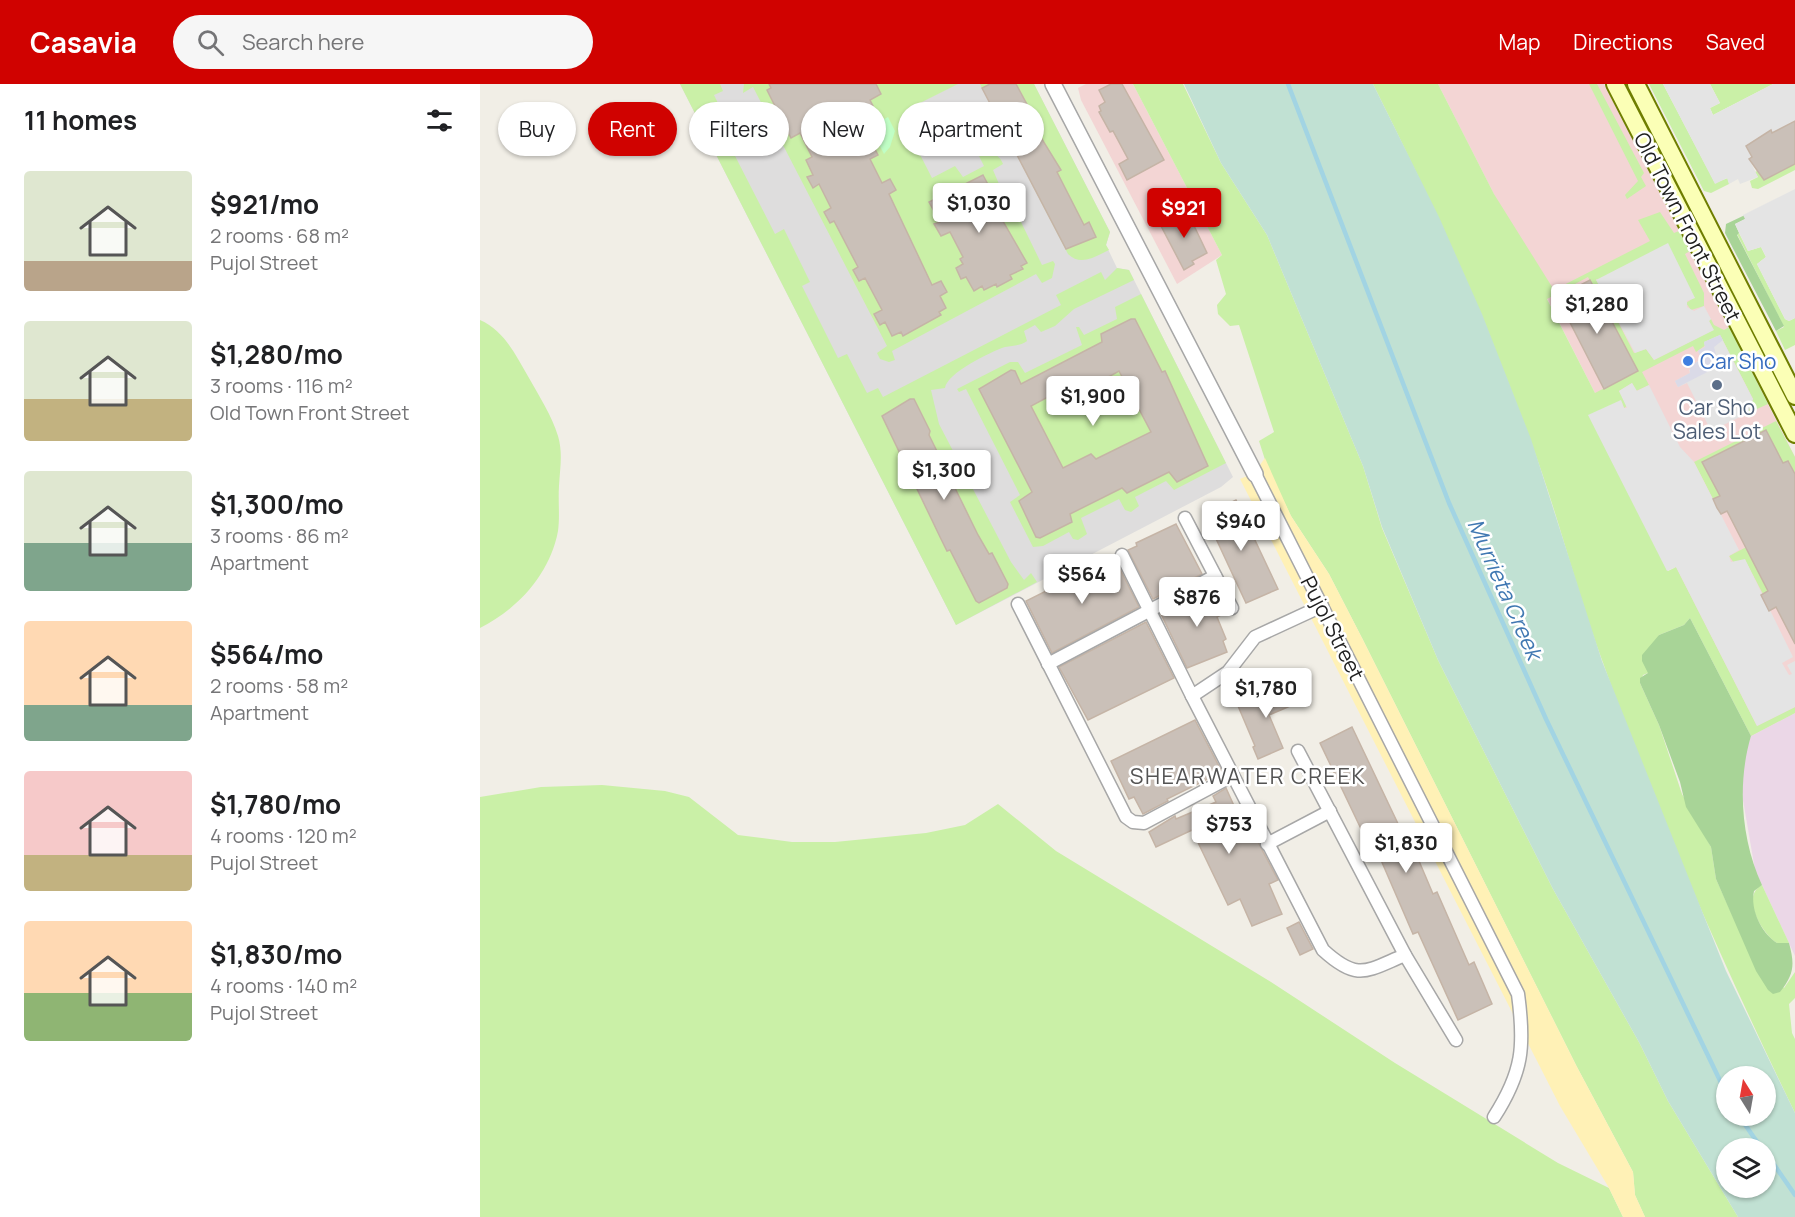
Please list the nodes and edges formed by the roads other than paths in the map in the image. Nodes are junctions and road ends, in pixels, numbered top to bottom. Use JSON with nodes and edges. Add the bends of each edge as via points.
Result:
{"nodes":[{"id":1,"x":1053,"y":84,"type":"edge"},
{"id":2,"x":1615,"y":84,"type":"edge"},
{"id":3,"x":1636,"y":84,"type":"edge"},
{"id":4,"x":1795,"y":396,"type":"edge"},
{"id":5,"x":1795,"y":434,"type":"edge"},
{"id":6,"x":1255,"y":474,"type":"joint"},
{"id":7,"x":1185,"y":518,"type":"dead end"},
{"id":8,"x":1122,"y":555,"type":"dead end"},
{"id":9,"x":1215,"y":576,"type":"junction"},
{"id":10,"x":1018,"y":604,"type":"dead end"},
{"id":11,"x":1322,"y":606,"type":"junction"},
{"id":12,"x":1232,"y":608,"type":"dead end"},
{"id":13,"x":1150,"y":611,"type":"junction"},
{"id":14,"x":1048,"y":664,"type":"junction"},
{"id":15,"x":1192,"y":696,"type":"junction"},
{"id":16,"x":1298,"y":751,"type":"dead end"},
{"id":17,"x":1232,"y":776,"type":"junction"},
{"id":18,"x":1330,"y":811,"type":"junction"},
{"id":19,"x":1267,"y":844,"type":"junction"},
{"id":20,"x":1405,"y":955,"type":"junction"},
{"id":21,"x":1456,"y":1040,"type":"dead end"},
{"id":22,"x":1494,"y":1117,"type":"dead end"}],
"edges":[{"from":1,"to":6,"type":"street","name":"Pujol Street"},
{"from":2,"to":5,"type":"main road","name":"Old Town Front Street"},
{"from":3,"to":4,"type":"main road","name":"Old Town Front Street"},
{"from":6,"to":11,"type":"street","name":"Pujol Street"},
{"from":7,"to":9,"type":"street"},
{"from":8,"to":13,"type":"street"},
{"from":9,"to":12,"type":"street"},
{"from":9,"to":13,"type":"street"},
{"from":10,"to":14,"type":"street"},
{"from":11,"to":15,"type":"street","via":[[1255,637],[1228,672]]},
{"from":11,"to":22,"type":"street","name":"Pujol Street","via":[[1518,994],[1523,1034],[1518,1069]]},
{"from":13,"to":14,"type":"street"},
{"from":13,"to":15,"type":"street"},
{"from":14,"to":17,"type":"street","via":[[1126,817],[1133,822],[1144,823]]},
{"from":15,"to":17,"type":"street"},
{"from":16,"to":18,"type":"street"},
{"from":17,"to":19,"type":"street"},
{"from":18,"to":19,"type":"street"},
{"from":18,"to":20,"type":"street"},
{"from":19,"to":20,"type":"street","via":[[1323,950],[1341,967],[1360,972]]},
{"from":20,"to":21,"type":"street"}]}
